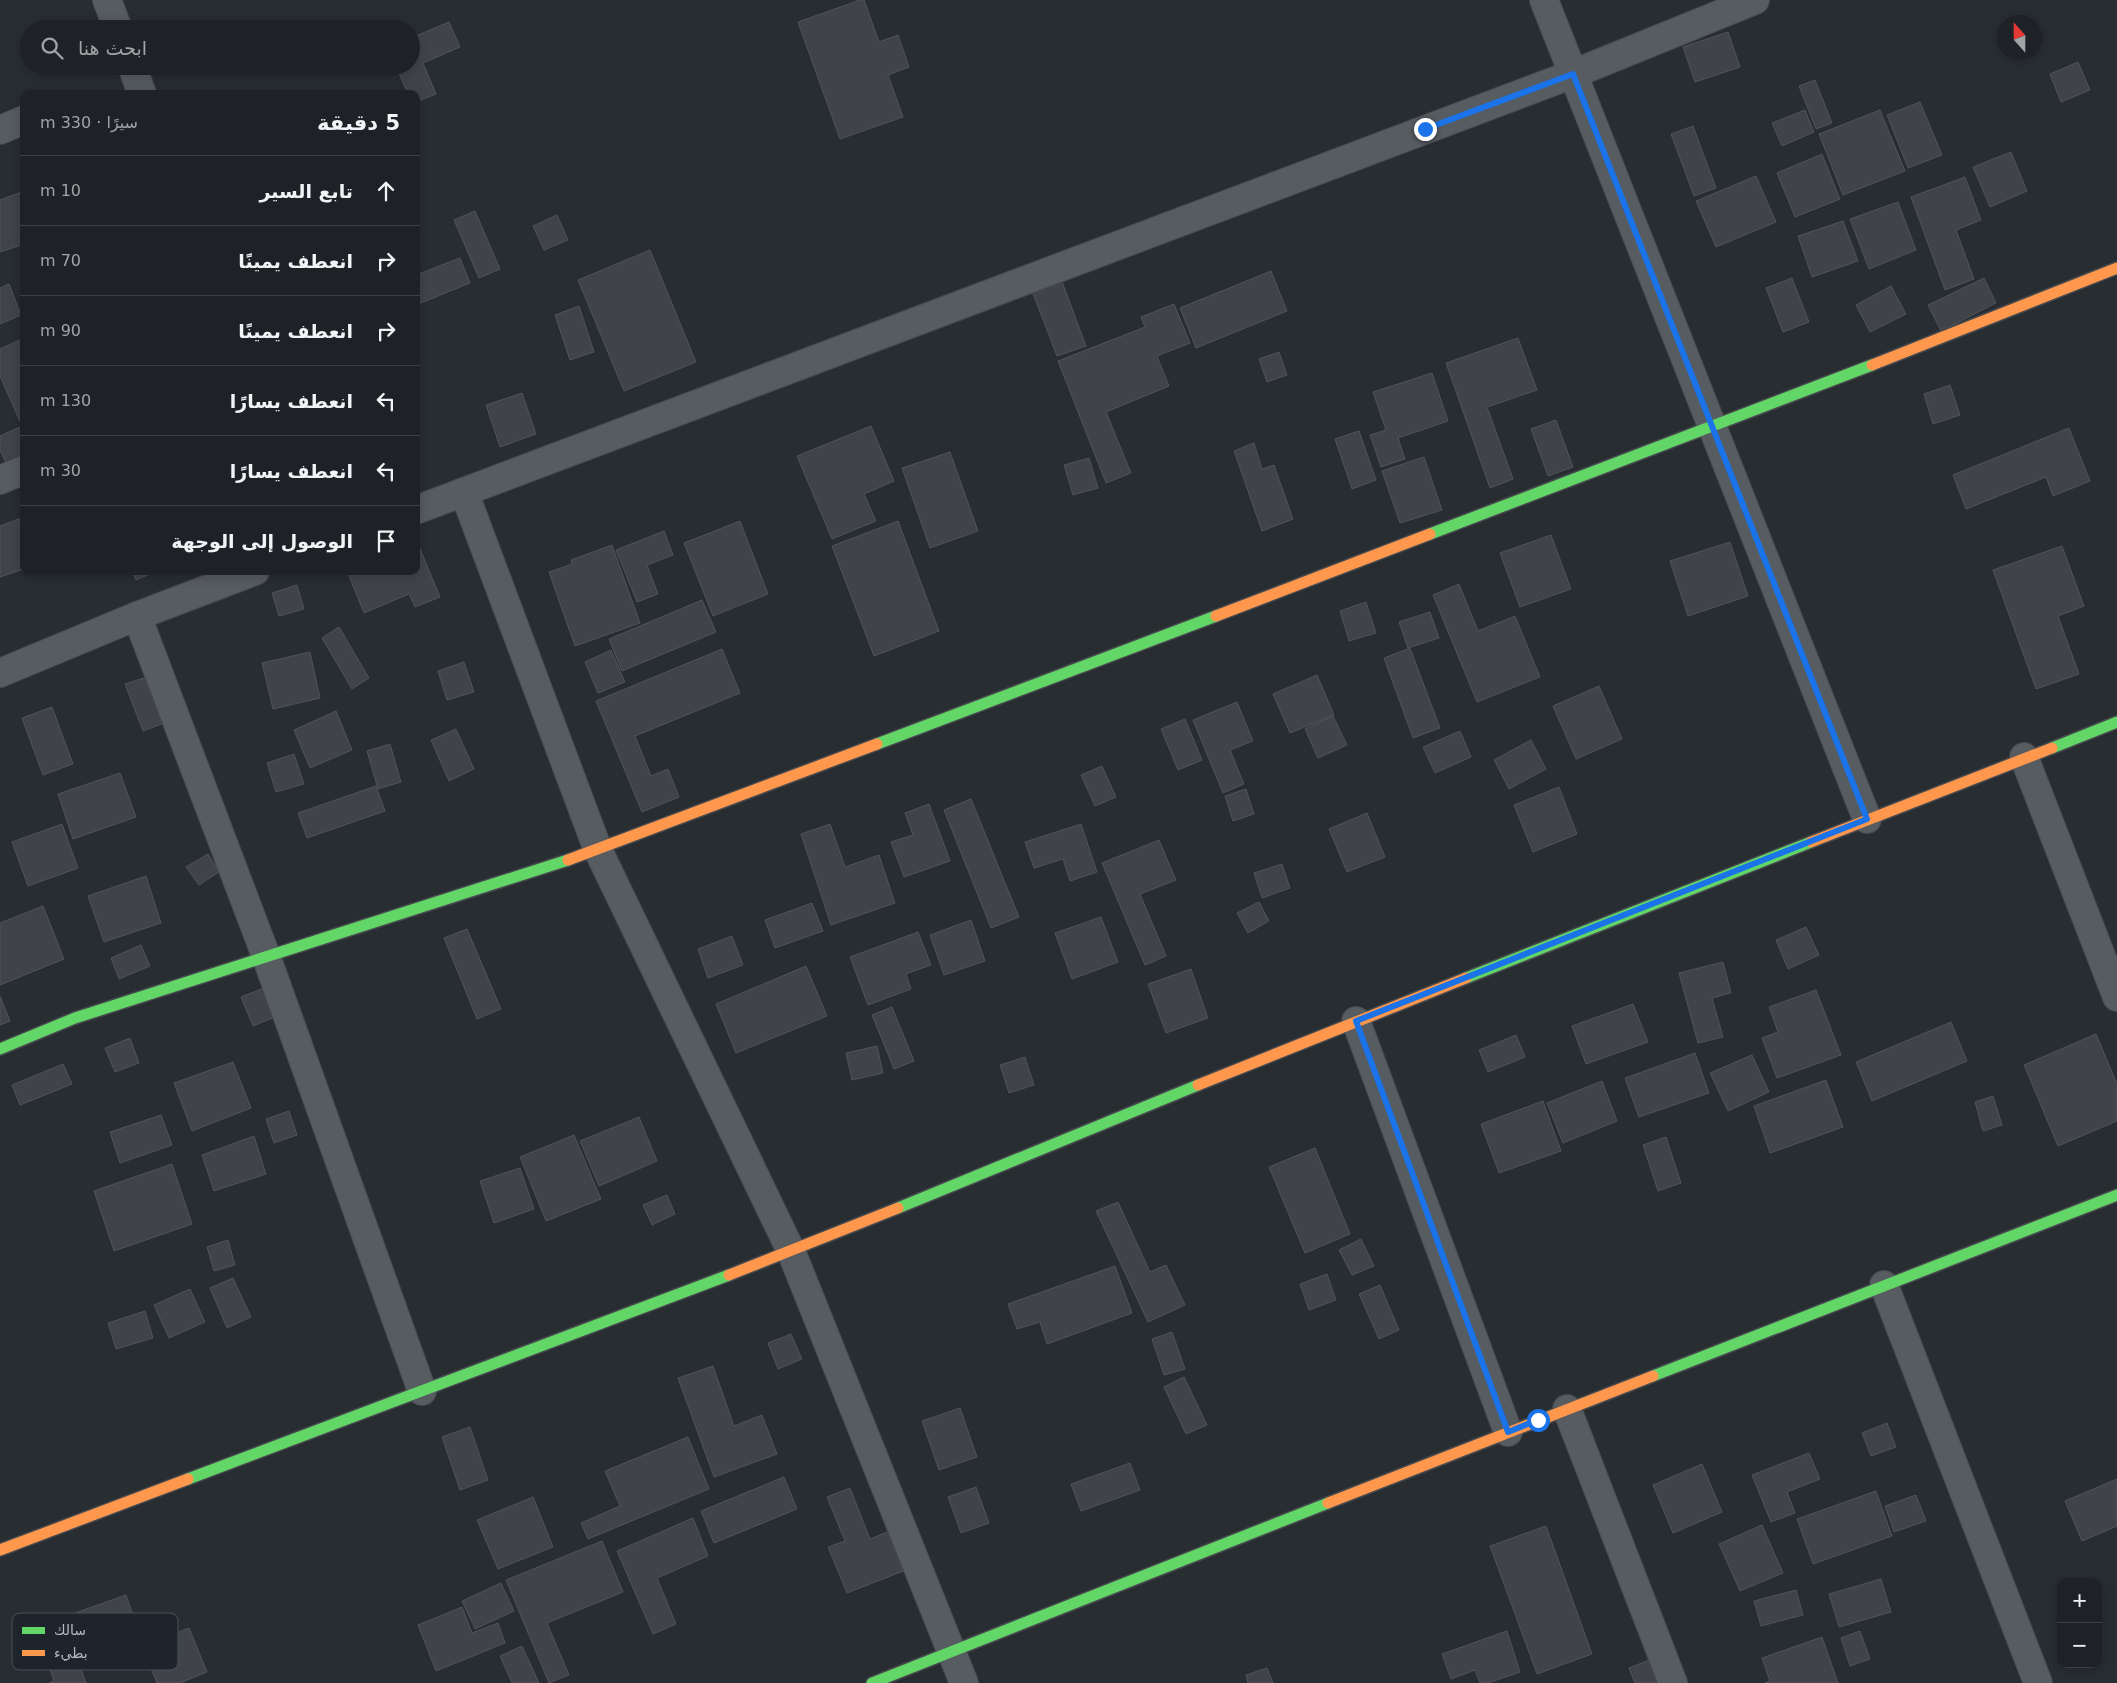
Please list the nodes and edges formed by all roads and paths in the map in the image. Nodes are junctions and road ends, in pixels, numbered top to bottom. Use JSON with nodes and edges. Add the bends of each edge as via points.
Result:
{"nodes":[{"id":1,"x":108,"y":0,"type":"edge"},
{"id":2,"x":1544,"y":0,"type":"edge"},
{"id":3,"x":1755,"y":0,"type":"edge"},
{"id":4,"x":115,"y":20,"type":"edge"},
{"id":5,"x":1573,"y":74,"type":"junction"},
{"id":6,"x":135,"y":75,"type":"edge"},
{"id":7,"x":141,"y":90,"type":"edge"},
{"id":8,"x":20,"y":122,"type":"edge"},
{"id":9,"x":0,"y":130,"type":"edge"},
{"id":10,"x":2117,"y":268,"type":"edge"},
{"id":11,"x":1713,"y":427,"type":"junction"},
{"id":12,"x":20,"y":472,"type":"edge"},
{"id":13,"x":0,"y":480,"type":"edge"},
{"id":14,"x":464,"y":492,"type":"junction"},
{"id":15,"x":420,"y":508,"type":"edge"},
{"id":16,"x":245,"y":575,"type":"edge"},
{"id":17,"x":137,"y":616,"type":"junction"},
{"id":18,"x":0,"y":673,"type":"edge"},
{"id":19,"x":2117,"y":722,"type":"edge"},
{"id":20,"x":2024,"y":757,"type":"junction"},
{"id":21,"x":1867,"y":819,"type":"junction"},
{"id":22,"x":598,"y":850,"type":"junction"},
{"id":23,"x":266,"y":956,"type":"junction"},
{"id":24,"x":2117,"y":997,"type":"edge"},
{"id":25,"x":1356,"y":1021,"type":"junction"},
{"id":26,"x":0,"y":1049,"type":"edge"},
{"id":27,"x":2117,"y":1195,"type":"edge"},
{"id":28,"x":792,"y":1251,"type":"junction"},
{"id":29,"x":1884,"y":1285,"type":"junction"},
{"id":30,"x":422,"y":1391,"type":"junction"},
{"id":31,"x":1567,"y":1409,"type":"junction"},
{"id":32,"x":1508,"y":1432,"type":"junction"},
{"id":33,"x":0,"y":1550,"type":"edge"},
{"id":34,"x":952,"y":1652,"type":"junction"},
{"id":35,"x":872,"y":1683,"type":"edge"},
{"id":36,"x":964,"y":1683,"type":"edge"},
{"id":37,"x":1672,"y":1683,"type":"edge"},
{"id":38,"x":2038,"y":1683,"type":"edge"}],
"edges":[{"from":1,"to":4,"type":"street"},
{"from":2,"to":5,"type":"street"},
{"from":3,"to":5,"type":"street"},
{"from":5,"to":11,"type":"street"},
{"from":5,"to":14,"type":"street"},
{"from":6,"to":7,"type":"street"},
{"from":8,"to":9,"type":"street"},
{"from":10,"to":11,"type":"street"},
{"from":11,"to":21,"type":"street"},
{"from":11,"to":22,"type":"street"},
{"from":12,"to":13,"type":"street"},
{"from":14,"to":15,"type":"street"},
{"from":14,"to":22,"type":"street"},
{"from":16,"to":17,"type":"street"},
{"from":17,"to":18,"type":"street"},
{"from":17,"to":23,"type":"street"},
{"from":19,"to":20,"type":"street"},
{"from":20,"to":21,"type":"street"},
{"from":20,"to":24,"type":"street"},
{"from":21,"to":25,"type":"street"},
{"from":22,"to":23,"type":"street"},
{"from":22,"to":28,"type":"street"},
{"from":23,"to":26,"type":"street","via":[[75,1018]]},
{"from":23,"to":30,"type":"street"},
{"from":25,"to":28,"type":"street"},
{"from":25,"to":32,"type":"street"},
{"from":27,"to":29,"type":"street"},
{"from":28,"to":30,"type":"street"},
{"from":28,"to":34,"type":"street"},
{"from":29,"to":31,"type":"street"},
{"from":29,"to":38,"type":"street"},
{"from":30,"to":33,"type":"street"},
{"from":31,"to":32,"type":"street"},
{"from":31,"to":37,"type":"street"},
{"from":32,"to":34,"type":"street"},
{"from":34,"to":35,"type":"street"},
{"from":34,"to":36,"type":"street"}]}
